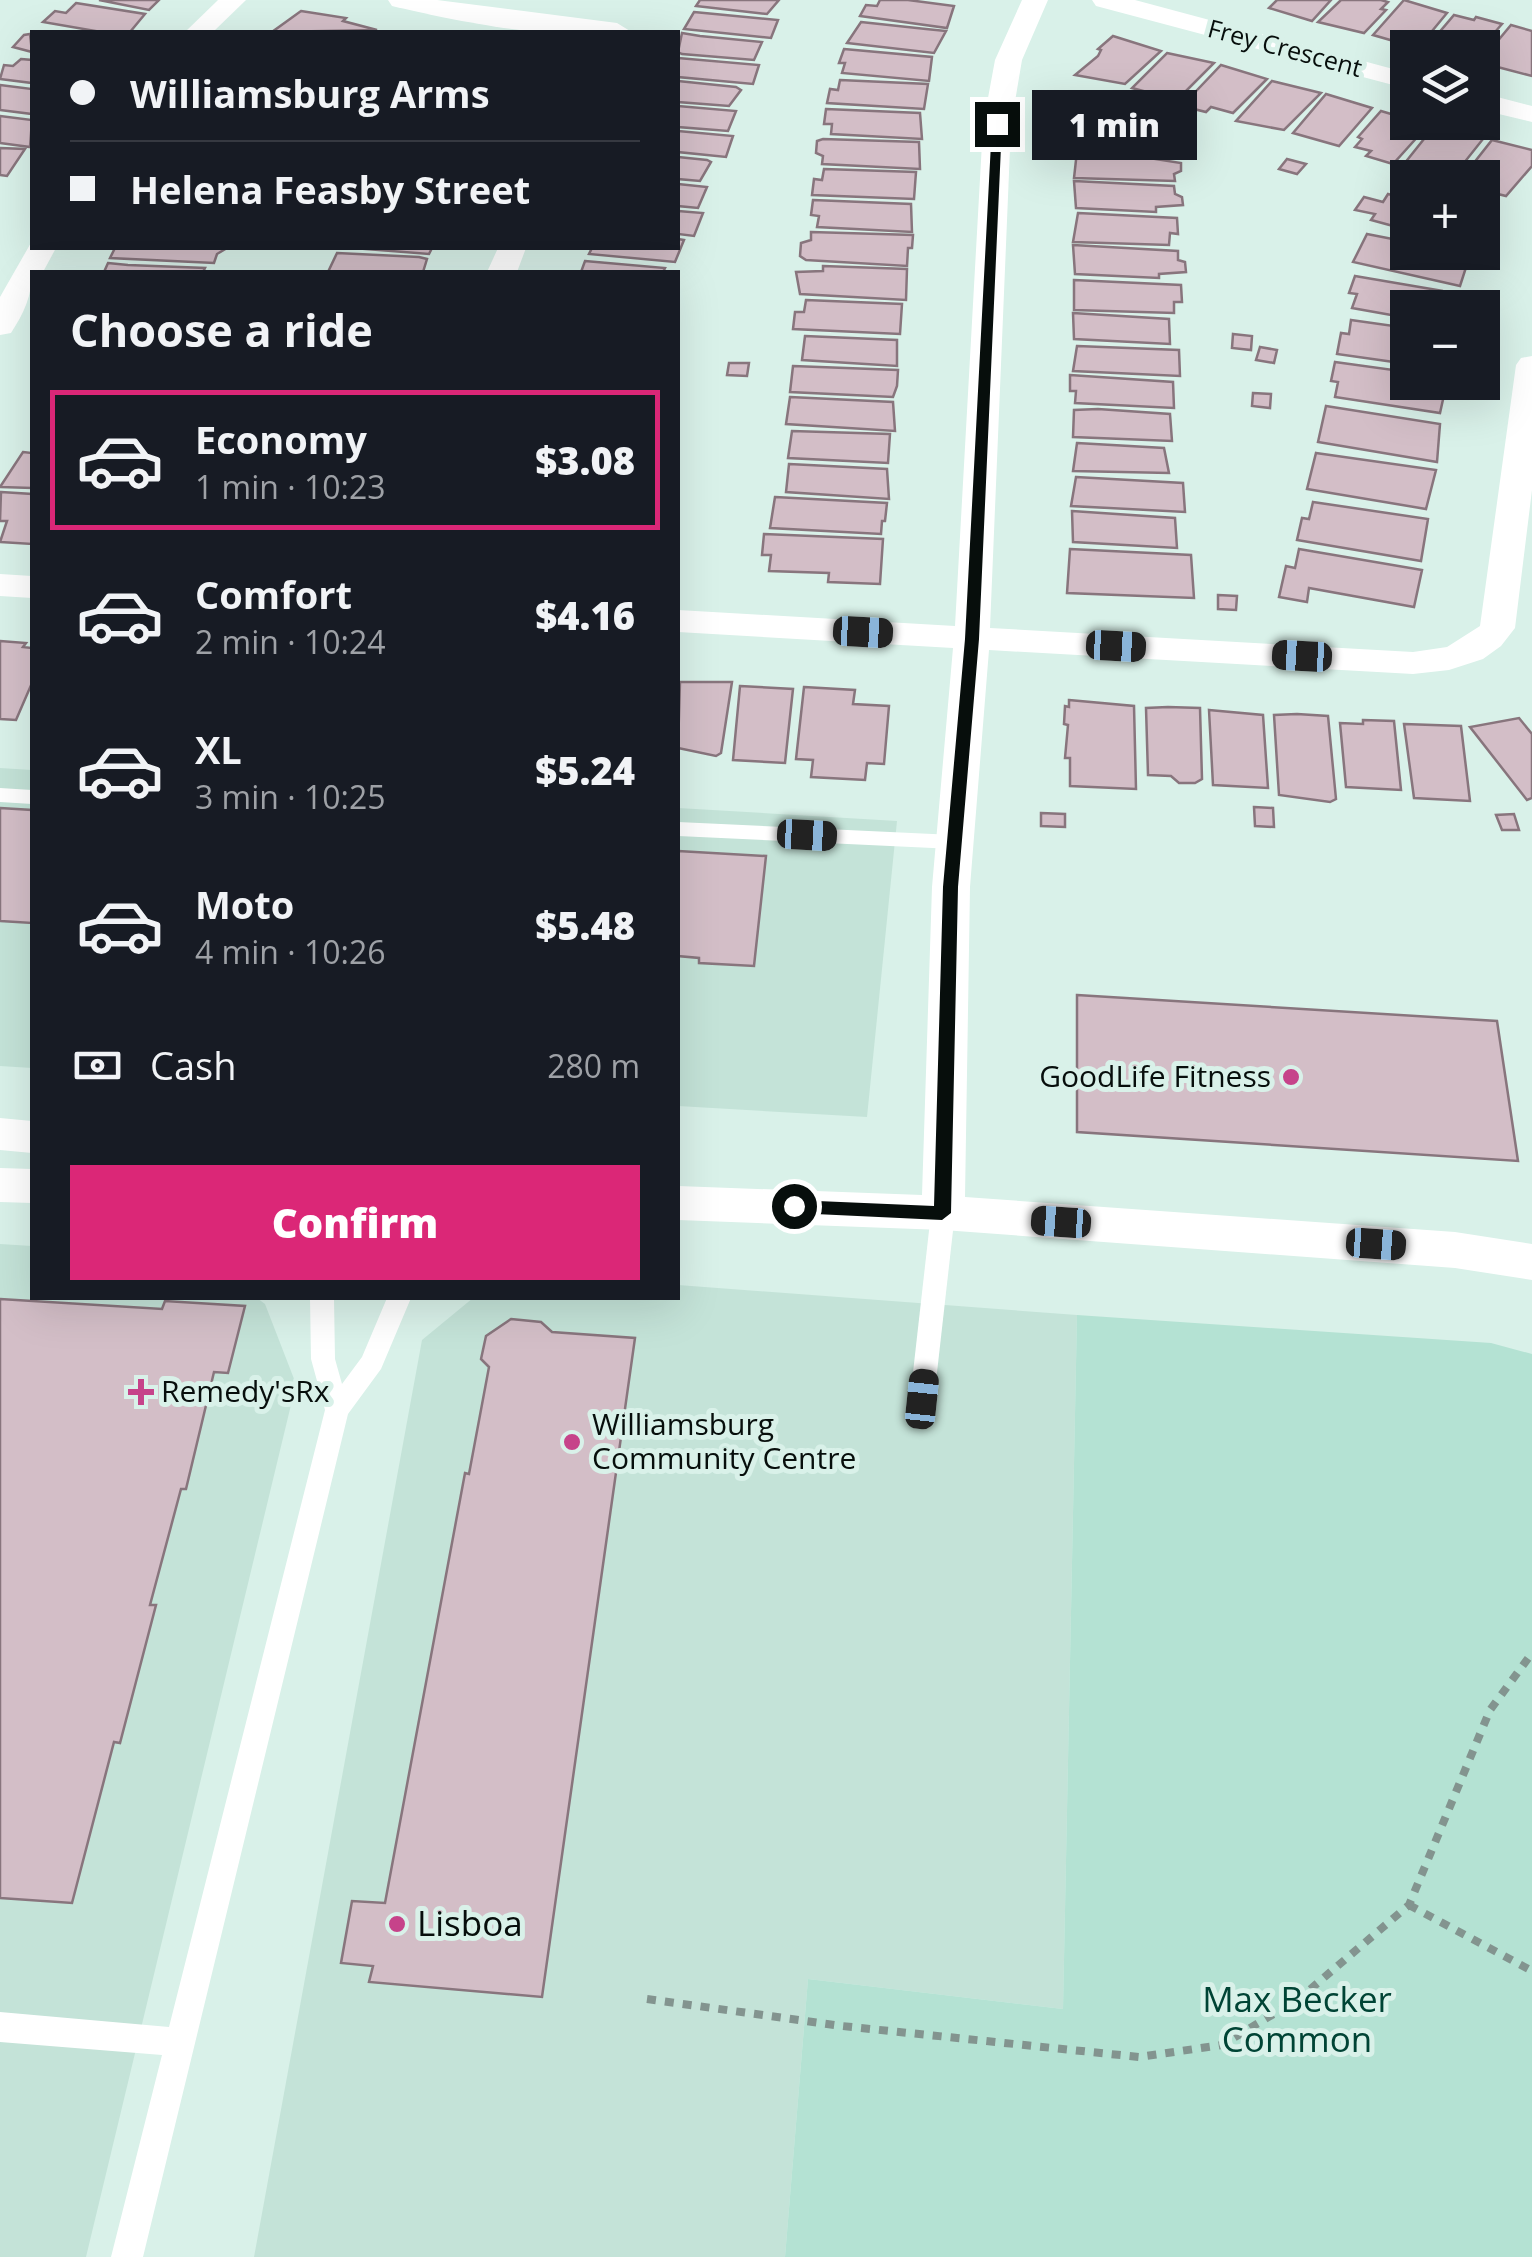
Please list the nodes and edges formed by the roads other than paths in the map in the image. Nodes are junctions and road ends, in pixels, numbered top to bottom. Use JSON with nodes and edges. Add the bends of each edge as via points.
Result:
{"nodes":[{"id":1,"x":233,"y":0,"type":"edge"},
{"id":2,"x":402,"y":0,"type":"edge"},
{"id":3,"x":633,"y":0,"type":"edge"},
{"id":4,"x":1035,"y":0,"type":"edge"},
{"id":5,"x":1105,"y":0,"type":"edge"},
{"id":6,"x":200,"y":30,"type":"edge"},
{"id":7,"x":600,"y":30,"type":"edge"},
{"id":8,"x":617,"y":30,"type":"edge"},
{"id":9,"x":1390,"y":76,"type":"edge"},
{"id":10,"x":1500,"y":106,"type":"edge"},
{"id":11,"x":1532,"y":114,"type":"edge"},
{"id":12,"x":39,"y":250,"type":"edge"},
{"id":13,"x":0,"y":326,"type":"edge"},
{"id":14,"x":1532,"y":364,"type":"edge"},
{"id":15,"x":0,"y":585,"type":"edge"},
{"id":16,"x":30,"y":587,"type":"edge"},
{"id":17,"x":680,"y":620,"type":"edge"},
{"id":18,"x":972,"y":639,"type":"junction"},
{"id":19,"x":0,"y":795,"type":"edge"},
{"id":20,"x":30,"y":797,"type":"edge"},
{"id":21,"x":680,"y":829,"type":"edge"},
{"id":22,"x":954,"y":842,"type":"junction"},
{"id":23,"x":0,"y":1134,"type":"edge"},
{"id":24,"x":30,"y":1137,"type":"edge"},
{"id":25,"x":0,"y":1185,"type":"edge"},
{"id":26,"x":30,"y":1186,"type":"edge"},
{"id":27,"x":680,"y":1202,"type":"edge"},
{"id":28,"x":942,"y":1213,"type":"junction"},
{"id":29,"x":1532,"y":1262,"type":"edge"},
{"id":30,"x":322,"y":1300,"type":"edge"},
{"id":31,"x":398,"y":1300,"type":"edge"},
{"id":32,"x":922,"y":1399,"type":"dead end"},
{"id":33,"x":336,"y":1410,"type":"junction"},
{"id":34,"x":0,"y":2027,"type":"edge"},
{"id":35,"x":178,"y":2042,"type":"junction"},
{"id":36,"x":127,"y":2257,"type":"edge"}],
"edges":[{"from":1,"to":6,"type":"street"},
{"from":2,"to":7,"type":"street"},
{"from":3,"to":8,"type":"street"},
{"from":4,"to":18,"type":"street","via":[[1002,76],[997,124]]},
{"from":5,"to":9,"type":"street","name":"Frey Crescent"},
{"from":10,"to":11,"type":"street"},
{"from":12,"to":13,"type":"street"},
{"from":14,"to":18,"type":"street","via":[[1498,628],[1485,644],[1455,660]]},
{"from":15,"to":16,"type":"street"},
{"from":17,"to":18,"type":"street"},
{"from":18,"to":22,"type":"street"},
{"from":19,"to":20,"type":"lane"},
{"from":21,"to":22,"type":"lane"},
{"from":22,"to":28,"type":"street"},
{"from":23,"to":24,"type":"street"},
{"from":25,"to":26,"type":"street"},
{"from":27,"to":28,"type":"street"},
{"from":28,"to":29,"type":"street","via":[[1455,1250]]},
{"from":28,"to":32,"type":"lane"},
{"from":30,"to":33,"type":"lane","via":[[323,1359]]},
{"from":31,"to":33,"type":"lane","via":[[372,1362]]},
{"from":33,"to":35,"type":"lane"},
{"from":34,"to":35,"type":"lane"},
{"from":35,"to":36,"type":"lane"}]}
